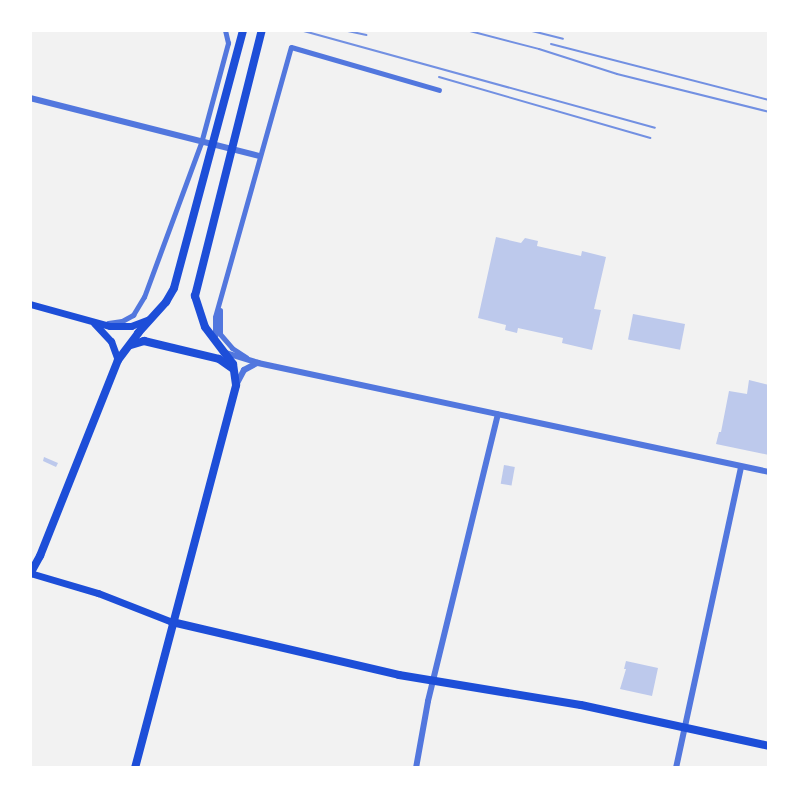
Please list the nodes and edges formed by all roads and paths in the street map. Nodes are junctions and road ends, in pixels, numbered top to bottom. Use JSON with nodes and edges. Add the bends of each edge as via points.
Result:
{"nodes":[{"id":1,"x":225,"y":30,"type":"edge"},
{"id":2,"x":243,"y":30,"type":"edge"},
{"id":3,"x":262,"y":30,"type":"edge"},
{"id":4,"x":439,"y":90,"type":"dead end"},
{"id":5,"x":30,"y":98,"type":"edge"},
{"id":6,"x":201,"y":143,"type":"junction"},
{"id":7,"x":260,"y":156,"type":"junction"},
{"id":8,"x":224,"y":291,"type":"junction"},
{"id":9,"x":30,"y":304,"type":"edge"},
{"id":10,"x":154,"y":316,"type":"junction"},
{"id":11,"x":92,"y":322,"type":"junction"},
{"id":12,"x":218,"y":343,"type":"junction"},
{"id":13,"x":226,"y":353,"type":"junction"},
{"id":14,"x":119,"y":359,"type":"junction"},
{"id":15,"x":258,"y":363,"type":"junction"},
{"id":16,"x":236,"y":373,"type":"junction"},
{"id":17,"x":236,"y":385,"type":"junction"},
{"id":18,"x":498,"y":414,"type":"junction"},
{"id":19,"x":741,"y":467,"type":"junction"},
{"id":20,"x":769,"y":472,"type":"edge"},
{"id":21,"x":30,"y":574,"type":"edge"},
{"id":22,"x":172,"y":622,"type":"junction"},
{"id":23,"x":435,"y":681,"type":"junction"},
{"id":24,"x":686,"y":728,"type":"junction"},
{"id":25,"x":769,"y":746,"type":"edge"},
{"id":26,"x":135,"y":768,"type":"edge"},
{"id":27,"x":416,"y":768,"type":"edge"},
{"id":28,"x":676,"y":768,"type":"edge"}],
"edges":[{"from":1,"to":6,"type":"street","via":[[228,43]]},
{"from":2,"to":10,"type":"main road","via":[[180,270],[171,294]]},
{"from":3,"to":12,"type":"main road","via":[[195,296],[199,312]]},
{"from":4,"to":7,"type":"street","via":[[291,47]]},
{"from":5,"to":6,"type":"street"},
{"from":6,"to":7,"type":"street"},
{"from":6,"to":11,"type":"street","via":[[139,308],[122,321]]},
{"from":7,"to":8,"type":"street"},
{"from":8,"to":12,"type":"street","via":[[214,324]]},
{"from":8,"to":15,"type":"street","via":[[219,332],[232,348]]},
{"from":9,"to":11,"type":"main road"},
{"from":10,"to":11,"type":"main road","via":[[126,327]]},
{"from":10,"to":14,"type":"main road"},
{"from":11,"to":14,"type":"main road","via":[[111,340]]},
{"from":12,"to":13,"type":"main road"},
{"from":13,"to":15,"type":"street"},
{"from":13,"to":16,"type":"main road"},
{"from":14,"to":16,"type":"main road","via":[[130,346],[144,341],[219,359]]},
{"from":14,"to":21,"type":"main road"},
{"from":15,"to":17,"type":"street","via":[[246,368]]},
{"from":15,"to":18,"type":"street"},
{"from":16,"to":17,"type":"main road"},
{"from":17,"to":22,"type":"main road"},
{"from":18,"to":19,"type":"street"},
{"from":18,"to":23,"type":"street"},
{"from":19,"to":20,"type":"street"},
{"from":19,"to":24,"type":"street"},
{"from":21,"to":22,"type":"main road","via":[[98,593]]},
{"from":22,"to":23,"type":"main road"},
{"from":22,"to":26,"type":"main road"},
{"from":23,"to":24,"type":"main road","via":[[581,705]]},
{"from":23,"to":27,"type":"street"},
{"from":24,"to":25,"type":"main road"},
{"from":24,"to":28,"type":"street"}]}
